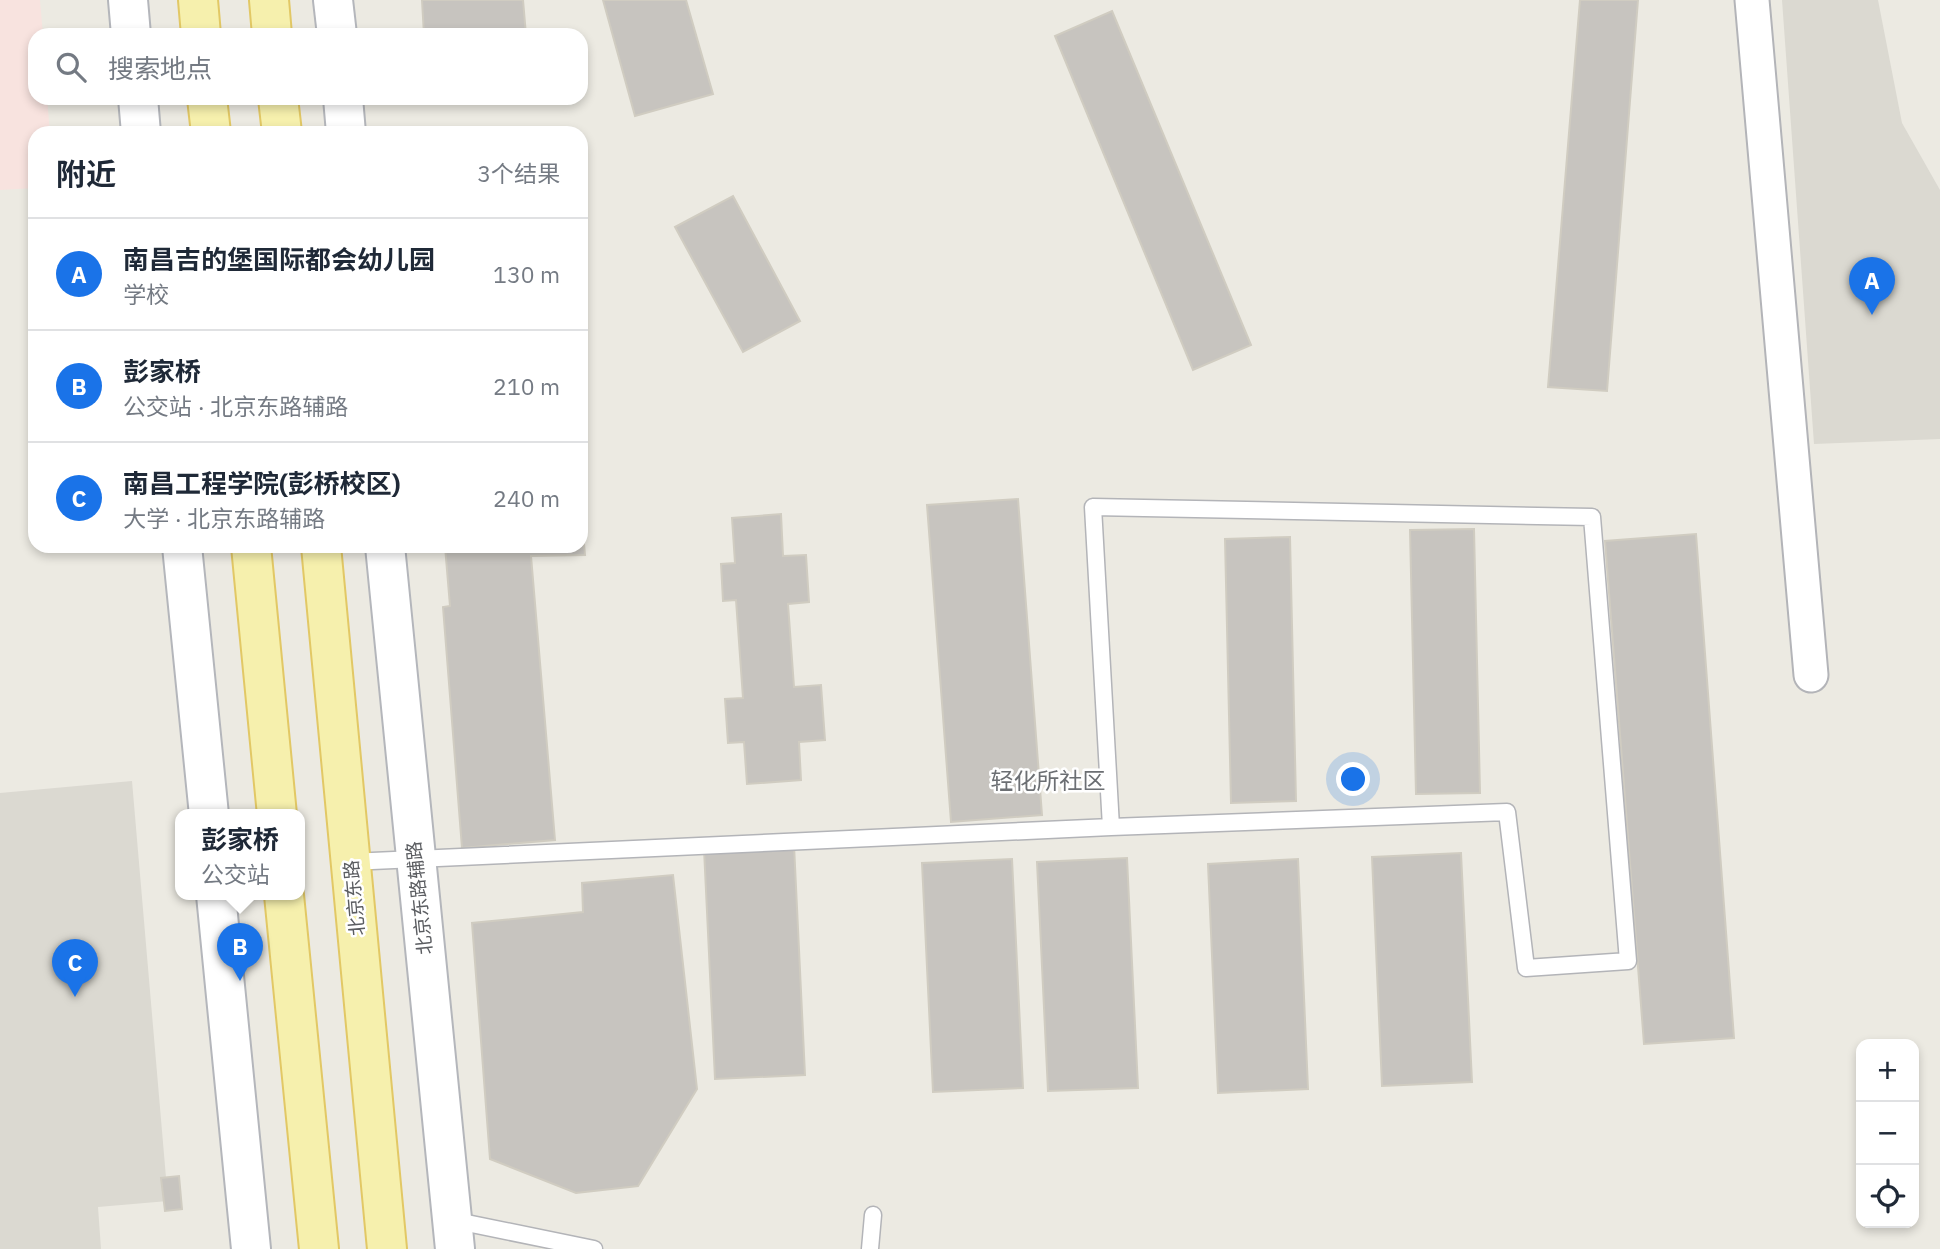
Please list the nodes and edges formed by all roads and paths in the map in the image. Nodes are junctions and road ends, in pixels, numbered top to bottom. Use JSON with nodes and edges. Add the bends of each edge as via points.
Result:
{"nodes":[{"id":1,"x":128,"y":0,"type":"edge"},
{"id":2,"x":198,"y":0,"type":"edge"},
{"id":3,"x":269,"y":0,"type":"edge"},
{"id":4,"x":333,"y":0,"type":"edge"},
{"id":5,"x":1752,"y":0,"type":"edge"},
{"id":6,"x":130,"y":28,"type":"edge"},
{"id":7,"x":200,"y":28,"type":"edge"},
{"id":8,"x":271,"y":28,"type":"edge"},
{"id":9,"x":336,"y":28,"type":"edge"},
{"id":10,"x":139,"y":105,"type":"edge"},
{"id":11,"x":208,"y":105,"type":"edge"},
{"id":12,"x":279,"y":105,"type":"edge"},
{"id":13,"x":344,"y":105,"type":"edge"},
{"id":14,"x":140,"y":126,"type":"edge"},
{"id":15,"x":210,"y":126,"type":"edge"},
{"id":16,"x":281,"y":126,"type":"edge"},
{"id":17,"x":345,"y":126,"type":"edge"},
{"id":18,"x":183,"y":553,"type":"edge"},
{"id":19,"x":252,"y":553,"type":"edge"},
{"id":20,"x":322,"y":553,"type":"edge"},
{"id":21,"x":386,"y":553,"type":"edge"},
{"id":22,"x":1811,"y":675,"type":"dead end"},
{"id":23,"x":207,"y":809,"type":"edge"},
{"id":24,"x":276,"y":809,"type":"edge"},
{"id":25,"x":1111,"y":827,"type":"junction"},
{"id":26,"x":415,"y":859,"type":"junction"},
{"id":27,"x":350,"y":862,"type":"junction"},
{"id":28,"x":216,"y":900,"type":"edge"},
{"id":29,"x":284,"y":900,"type":"edge"},
{"id":30,"x":873,"y":1215,"type":"dead end"},
{"id":31,"x":454,"y":1234,"type":"edge"},
{"id":32,"x":251,"y":1249,"type":"edge"},
{"id":33,"x":319,"y":1249,"type":"edge"},
{"id":34,"x":387,"y":1249,"type":"edge"},
{"id":35,"x":594,"y":1249,"type":"edge"},
{"id":36,"x":870,"y":1249,"type":"edge"}],
"edges":[{"from":1,"to":6,"type":"main road"},
{"from":2,"to":7,"type":"main road"},
{"from":3,"to":8,"type":"main road"},
{"from":4,"to":9,"type":"main road"},
{"from":5,"to":22,"type":"street"},
{"from":10,"to":14,"type":"main road"},
{"from":11,"to":15,"type":"main road"},
{"from":12,"to":16,"type":"main road"},
{"from":13,"to":17,"type":"main road"},
{"from":18,"to":23,"type":"main road"},
{"from":19,"to":24,"type":"main road"},
{"from":20,"to":27,"type":"main road","name":"北京东路"},
{"from":21,"to":26,"type":"main road","name":"北京东路辅路"},
{"from":25,"to":25,"type":"lane","via":[[1093,507],[1592,517],[1628,961],[1526,968],[1507,812]]},
{"from":25,"to":26,"type":"lane"},
{"from":26,"to":27,"type":"lane"},
{"from":26,"to":31,"type":"main road","name":"北京东路辅路"},
{"from":27,"to":34,"type":"main road","name":"北京东路"},
{"from":28,"to":32,"type":"main road"},
{"from":29,"to":33,"type":"main road"},
{"from":30,"to":36,"type":"lane"},
{"from":31,"to":35,"type":"lane"}]}
